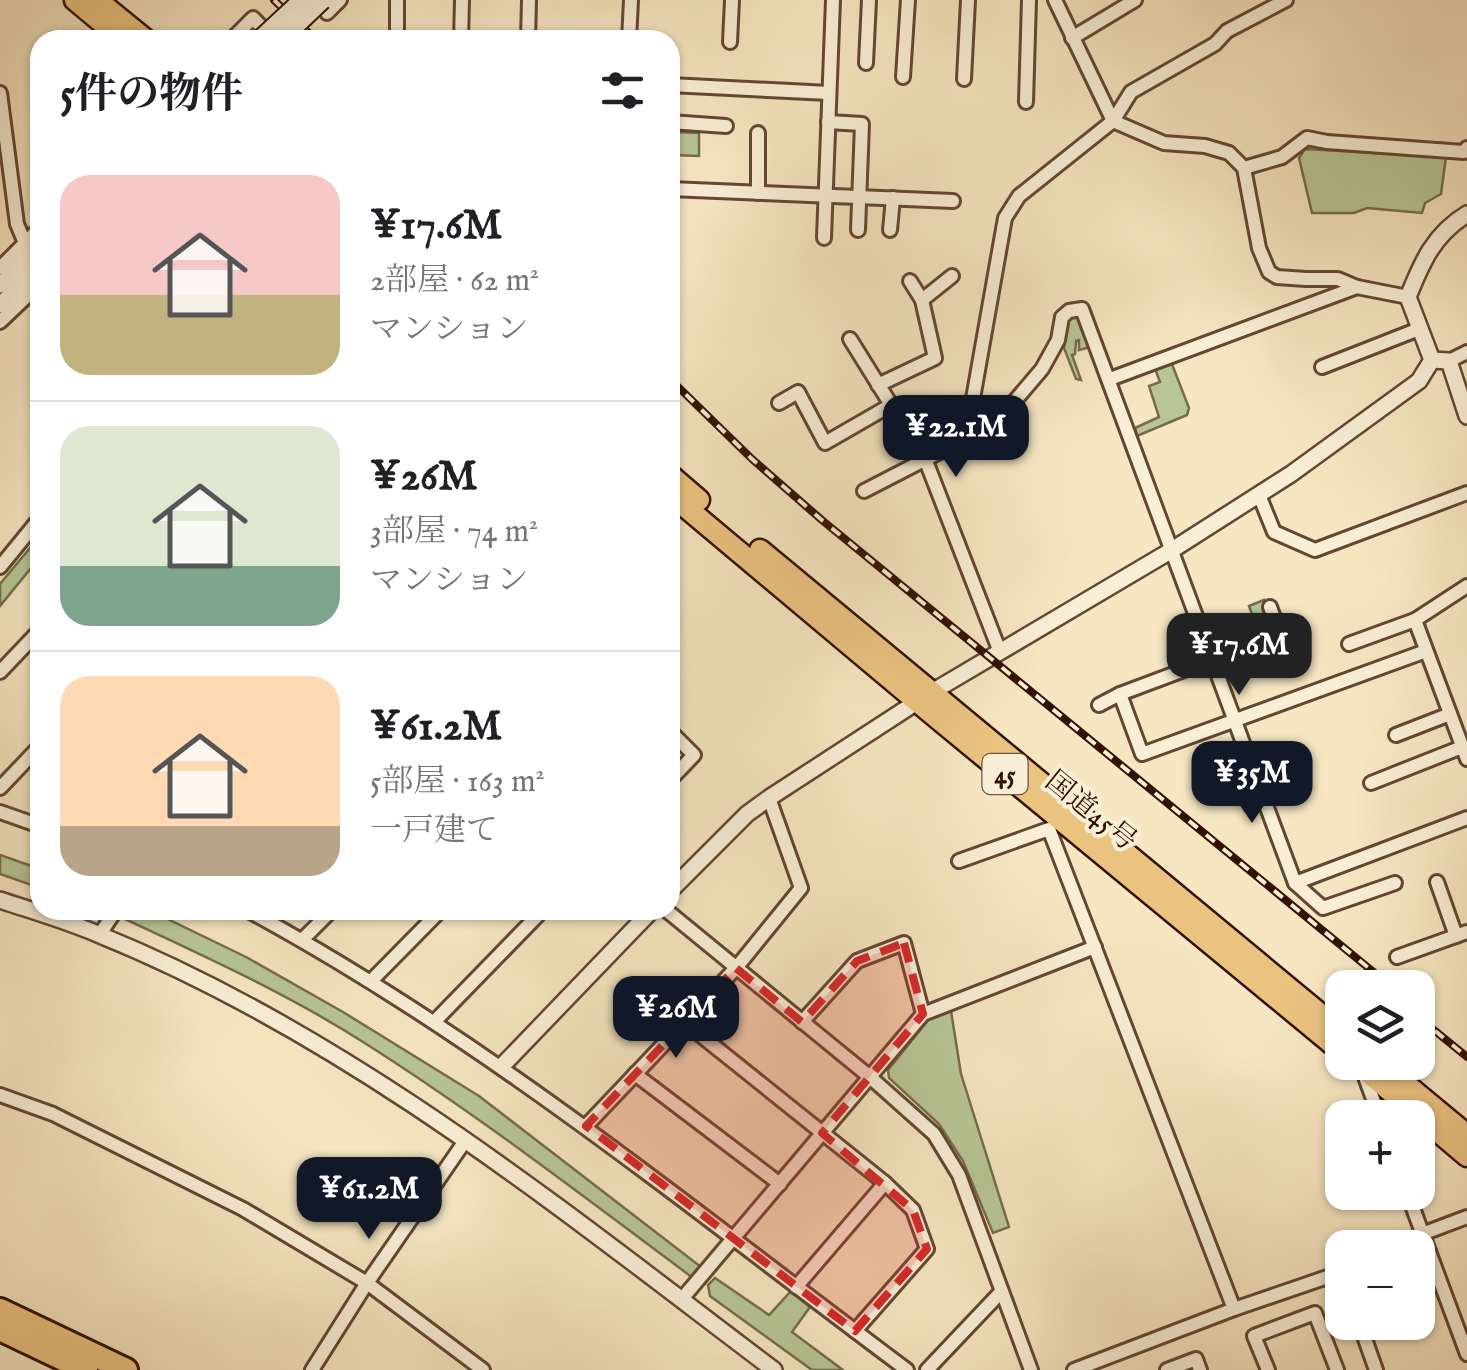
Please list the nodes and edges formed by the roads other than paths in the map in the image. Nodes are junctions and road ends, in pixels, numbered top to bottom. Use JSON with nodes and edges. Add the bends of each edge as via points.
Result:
{"nodes":[{"id":1,"x":75,"y":0,"type":"edge"},
{"id":2,"x":97,"y":0,"type":"edge"},
{"id":3,"x":303,"y":0,"type":"edge"},
{"id":4,"x":340,"y":0,"type":"edge"},
{"id":5,"x":397,"y":0,"type":"edge"},
{"id":6,"x":462,"y":0,"type":"edge"},
{"id":7,"x":529,"y":0,"type":"edge"},
{"id":8,"x":631,"y":0,"type":"edge"},
{"id":9,"x":732,"y":0,"type":"edge"},
{"id":10,"x":833,"y":0,"type":"edge"},
{"id":11,"x":870,"y":0,"type":"edge"},
{"id":12,"x":908,"y":0,"type":"edge"},
{"id":13,"x":968,"y":0,"type":"edge"},
{"id":14,"x":1029,"y":0,"type":"edge"},
{"id":15,"x":1053,"y":0,"type":"edge"},
{"id":16,"x":1134,"y":0,"type":"edge"},
{"id":17,"x":1286,"y":0,"type":"edge"},
{"id":18,"x":325,"y":6,"type":"edge"},
{"id":19,"x":111,"y":30,"type":"edge"},
{"id":20,"x":134,"y":30,"type":"edge"},
{"id":21,"x":241,"y":30,"type":"edge"},
{"id":22,"x":266,"y":30,"type":"edge"},
{"id":23,"x":271,"y":30,"type":"edge"},
{"id":24,"x":291,"y":30,"type":"edge"},
{"id":25,"x":396,"y":30,"type":"edge"},
{"id":26,"x":460,"y":30,"type":"edge"},
{"id":27,"x":528,"y":30,"type":"edge"},
{"id":28,"x":630,"y":30,"type":"edge"},
{"id":29,"x":1072,"y":38,"type":"junction"},
{"id":30,"x":730,"y":42,"type":"dead end"},
{"id":31,"x":866,"y":62,"type":"dead end"},
{"id":32,"x":903,"y":77,"type":"dead end"},
{"id":33,"x":964,"y":79,"type":"dead end"},
{"id":34,"x":680,"y":86,"type":"edge"},
{"id":35,"x":0,"y":93,"type":"edge"},
{"id":36,"x":829,"y":93,"type":"junction"},
{"id":37,"x":1026,"y":102,"type":"dead end"},
{"id":38,"x":1113,"y":121,"type":"junction"},
{"id":39,"x":828,"y":122,"type":"junction"},
{"id":40,"x":2,"y":123,"type":"edge"},
{"id":41,"x":680,"y":123,"type":"edge"},
{"id":42,"x":726,"y":126,"type":"dead end"},
{"id":43,"x":758,"y":133,"type":"dead end"},
{"id":44,"x":1467,"y":148,"type":"edge"},
{"id":45,"x":1244,"y":168,"type":"junction"},
{"id":46,"x":680,"y":189,"type":"edge"},
{"id":47,"x":758,"y":193,"type":"junction"},
{"id":48,"x":826,"y":196,"type":"junction"},
{"id":49,"x":859,"y":197,"type":"junction"},
{"id":50,"x":893,"y":198,"type":"junction"},
{"id":51,"x":954,"y":201,"type":"dead end"},
{"id":52,"x":1467,"y":214,"type":"edge"},
{"id":53,"x":858,"y":230,"type":"dead end"},
{"id":54,"x":890,"y":230,"type":"dead end"},
{"id":55,"x":824,"y":238,"type":"dead end"},
{"id":56,"x":30,"y":242,"type":"edge"},
{"id":57,"x":30,"y":246,"type":"edge"},
{"id":58,"x":30,"y":248,"type":"edge"},
{"id":59,"x":0,"y":268,"type":"edge"},
{"id":60,"x":30,"y":276,"type":"edge"},
{"id":61,"x":952,"y":276,"type":"dead end"},
{"id":62,"x":910,"y":281,"type":"dead end"},
{"id":63,"x":0,"y":285,"type":"edge"},
{"id":64,"x":1358,"y":286,"type":"junction"},
{"id":65,"x":30,"y":294,"type":"edge"},
{"id":66,"x":1408,"y":298,"type":"junction"},
{"id":67,"x":922,"y":300,"type":"junction"},
{"id":68,"x":0,"y":304,"type":"edge"},
{"id":69,"x":0,"y":322,"type":"edge"},
{"id":70,"x":1419,"y":329,"type":"junction"},
{"id":71,"x":850,"y":339,"type":"dead end"},
{"id":72,"x":1467,"y":352,"type":"edge"},
{"id":73,"x":1432,"y":360,"type":"junction"},
{"id":74,"x":1449,"y":361,"type":"junction"},
{"id":75,"x":1322,"y":368,"type":"dead end"},
{"id":76,"x":1110,"y":379,"type":"junction"},
{"id":77,"x":878,"y":385,"type":"junction"},
{"id":78,"x":779,"y":404,"type":"dead end"},
{"id":79,"x":892,"y":405,"type":"junction"},
{"id":80,"x":1466,"y":407,"type":"edge"},
{"id":81,"x":966,"y":438,"type":"junction"},
{"id":82,"x":926,"y":461,"type":"junction"},
{"id":83,"x":680,"y":484,"type":"edge"},
{"id":84,"x":864,"y":491,"type":"dead end"},
{"id":85,"x":1467,"y":494,"type":"edge"},
{"id":86,"x":1259,"y":495,"type":"junction"},
{"id":87,"x":680,"y":502,"type":"edge"},
{"id":88,"x":30,"y":530,"type":"edge"},
{"id":89,"x":1172,"y":550,"type":"junction"},
{"id":90,"x":0,"y":567,"type":"edge"},
{"id":91,"x":1467,"y":586,"type":"edge"},
{"id":92,"x":1270,"y":607,"type":"dead end"},
{"id":93,"x":1415,"y":620,"type":"junction"},
{"id":94,"x":30,"y":639,"type":"edge"},
{"id":95,"x":1349,"y":644,"type":"dead end"},
{"id":96,"x":1426,"y":651,"type":"junction"},
{"id":97,"x":1000,"y":652,"type":"junction"},
{"id":98,"x":1214,"y":659,"type":"junction"},
{"id":99,"x":2,"y":665,"type":"edge"},
{"id":100,"x":1120,"y":694,"type":"junction"},
{"id":101,"x":925,"y":698,"type":"junction"},
{"id":102,"x":1099,"y":704,"type":"dead end"},
{"id":103,"x":1450,"y":714,"type":"junction"},
{"id":104,"x":1237,"y":722,"type":"junction"},
{"id":105,"x":1396,"y":735,"type":"dead end"},
{"id":106,"x":680,"y":740,"type":"edge"},
{"id":107,"x":1465,"y":753,"type":"edge"},
{"id":108,"x":30,"y":756,"type":"edge"},
{"id":109,"x":680,"y":769,"type":"edge"},
{"id":110,"x":1370,"y":782,"type":"dead end"},
{"id":111,"x":0,"y":788,"type":"edge"},
{"id":112,"x":769,"y":798,"type":"junction"},
{"id":113,"x":0,"y":812,"type":"edge"},
{"id":114,"x":1467,"y":818,"type":"edge"},
{"id":115,"x":30,"y":822,"type":"edge"},
{"id":116,"x":959,"y":862,"type":"dead end"},
{"id":117,"x":680,"y":881,"type":"edge"},
{"id":118,"x":1436,"y":882,"type":"dead end"},
{"id":119,"x":1395,"y":883,"type":"dead end"},
{"id":120,"x":1295,"y":884,"type":"junction"},
{"id":121,"x":0,"y":900,"type":"edge"},
{"id":122,"x":30,"y":910,"type":"edge"},
{"id":123,"x":59,"y":920,"type":"edge"},
{"id":124,"x":109,"y":920,"type":"edge"},
{"id":125,"x":265,"y":920,"type":"edge"},
{"id":126,"x":322,"y":920,"type":"edge"},
{"id":127,"x":431,"y":920,"type":"edge"},
{"id":128,"x":530,"y":920,"type":"edge"},
{"id":129,"x":642,"y":920,"type":"edge"},
{"id":130,"x":678,"y":920,"type":"edge"},
{"id":131,"x":100,"y":934,"type":"junction"},
{"id":132,"x":1464,"y":935,"type":"edge"},
{"id":133,"x":302,"y":940,"type":"junction"},
{"id":134,"x":1094,"y":947,"type":"junction"},
{"id":135,"x":1397,"y":957,"type":"dead end"},
{"id":136,"x":736,"y":968,"type":"junction"},
{"id":137,"x":371,"y":981,"type":"junction"},
{"id":138,"x":924,"y":1014,"type":"junction"},
{"id":139,"x":1325,"y":1018,"type":"edge"},
{"id":140,"x":435,"y":1021,"type":"junction"},
{"id":141,"x":684,"y":1022,"type":"junction"},
{"id":142,"x":802,"y":1022,"type":"junction"},
{"id":143,"x":1325,"y":1038,"type":"edge"},
{"id":144,"x":502,"y":1066,"type":"junction"},
{"id":145,"x":635,"y":1074,"type":"junction"},
{"id":146,"x":870,"y":1077,"type":"junction"},
{"id":147,"x":1383,"y":1080,"type":"edge"},
{"id":148,"x":1388,"y":1080,"type":"edge"},
{"id":149,"x":0,"y":1094,"type":"edge"},
{"id":150,"x":586,"y":1126,"type":"junction"},
{"id":151,"x":822,"y":1133,"type":"junction"},
{"id":152,"x":1467,"y":1135,"type":"edge"},
{"id":153,"x":465,"y":1141,"type":"junction"},
{"id":154,"x":1467,"y":1156,"type":"edge"},
{"id":155,"x":884,"y":1183,"type":"junction"},
{"id":156,"x":780,"y":1184,"type":"junction"},
{"id":157,"x":1467,"y":1217,"type":"edge"},
{"id":158,"x":1435,"y":1232,"type":"edge"},
{"id":159,"x":732,"y":1240,"type":"junction"},
{"id":160,"x":1435,"y":1269,"type":"edge"},
{"id":161,"x":1325,"y":1280,"type":"edge"},
{"id":162,"x":367,"y":1283,"type":"junction"},
{"id":163,"x":796,"y":1287,"type":"junction"},
{"id":164,"x":1001,"y":1292,"type":"junction"},
{"id":165,"x":681,"y":1300,"type":"junction"},
{"id":166,"x":1234,"y":1309,"type":"junction"},
{"id":167,"x":0,"y":1310,"type":"edge"},
{"id":168,"x":0,"y":1329,"type":"edge"},
{"id":169,"x":855,"y":1331,"type":"junction"},
{"id":170,"x":1365,"y":1340,"type":"edge"},
{"id":171,"x":0,"y":1342,"type":"edge"},
{"id":172,"x":1467,"y":1354,"type":"edge"},
{"id":173,"x":1091,"y":1367,"type":"edge"},
{"id":174,"x":62,"y":1370,"type":"edge"},
{"id":175,"x":86,"y":1370,"type":"edge"},
{"id":176,"x":126,"y":1370,"type":"edge"},
{"id":177,"x":312,"y":1370,"type":"edge"},
{"id":178,"x":483,"y":1370,"type":"edge"},
{"id":179,"x":774,"y":1370,"type":"edge"},
{"id":180,"x":907,"y":1370,"type":"edge"},
{"id":181,"x":927,"y":1370,"type":"edge"},
{"id":182,"x":1031,"y":1370,"type":"edge"},
{"id":183,"x":1074,"y":1370,"type":"edge"},
{"id":184,"x":1167,"y":1370,"type":"edge"},
{"id":185,"x":1200,"y":1370,"type":"edge"},
{"id":186,"x":1268,"y":1370,"type":"edge"},
{"id":187,"x":1337,"y":1370,"type":"edge"},
{"id":188,"x":1376,"y":1370,"type":"edge"}],
"edges":[{"from":1,"to":19,"type":"highway"},
{"from":2,"to":20,"type":"highway"},
{"from":3,"to":23,"type":"main road","bridge":true},
{"from":4,"to":18,"type":"street"},
{"from":5,"to":25,"type":"street"},
{"from":6,"to":26,"type":"street"},
{"from":7,"to":27,"type":"street"},
{"from":8,"to":28,"type":"street"},
{"from":9,"to":30,"type":"street"},
{"from":10,"to":36,"type":"street"},
{"from":11,"to":31,"type":"street"},
{"from":12,"to":32,"type":"street"},
{"from":13,"to":33,"type":"street"},
{"from":14,"to":37,"type":"street"},
{"from":15,"to":29,"type":"street"},
{"from":16,"to":29,"type":"street"},
{"from":17,"to":38,"type":"street","via":[[1131,92]]},
{"from":18,"to":24,"type":"main road","bridge":true},
{"from":21,"to":22,"type":"street","via":[[253,18]]},
{"from":29,"to":38,"type":"street"},
{"from":34,"to":36,"type":"street"},
{"from":35,"to":40,"type":"street"},
{"from":36,"to":39,"type":"street"},
{"from":38,"to":45,"type":"street","via":[[1164,143],[1229,153]]},
{"from":38,"to":81,"type":"street","via":[[1019,196],[1005,218]]},
{"from":39,"to":48,"type":"street"},
{"from":39,"to":49,"type":"street","via":[[862,124]]},
{"from":40,"to":56,"type":"street","via":[[17,224]]},
{"from":41,"to":42,"type":"street"},
{"from":43,"to":47,"type":"street"},
{"from":44,"to":45,"type":"street","via":[[1307,138],[1282,157]]},
{"from":45,"to":64,"type":"street","via":[[1269,272]]},
{"from":46,"to":47,"type":"street"},
{"from":47,"to":48,"type":"street"},
{"from":48,"to":49,"type":"street"},
{"from":48,"to":55,"type":"street"},
{"from":49,"to":50,"type":"street"},
{"from":49,"to":53,"type":"street"},
{"from":50,"to":51,"type":"street"},
{"from":50,"to":54,"type":"street"},
{"from":52,"to":66,"type":"street","via":[[1424,256]]},
{"from":57,"to":59,"type":"street"},
{"from":58,"to":63,"type":"street"},
{"from":60,"to":68,"type":"street"},
{"from":61,"to":67,"type":"street"},
{"from":62,"to":67,"type":"street"},
{"from":64,"to":66,"type":"street"},
{"from":64,"to":76,"type":"street"},
{"from":65,"to":69,"type":"street"},
{"from":66,"to":70,"type":"street"},
{"from":67,"to":77,"type":"street","via":[[936,358]]},
{"from":70,"to":73,"type":"street"},
{"from":70,"to":75,"type":"street"},
{"from":71,"to":77,"type":"street"},
{"from":72,"to":74,"type":"street"},
{"from":73,"to":74,"type":"street"},
{"from":73,"to":86,"type":"street","via":[[1419,382]]},
{"from":74,"to":80,"type":"street"},
{"from":76,"to":81,"type":"street","via":[[1082,309],[1069,311],[1042,369],[996,424]]},
{"from":76,"to":89,"type":"street"},
{"from":77,"to":79,"type":"street"},
{"from":78,"to":79,"type":"street","via":[[798,392],[825,443]]},
{"from":79,"to":82,"type":"street"},
{"from":81,"to":82,"type":"street"},
{"from":82,"to":84,"type":"street"},
{"from":82,"to":97,"type":"street"},
{"from":83,"to":101,"type":"highway","name":"国道45号","number":"45"},
{"from":85,"to":86,"type":"street","via":[[1316,550],[1274,532]]},
{"from":86,"to":89,"type":"street"},
{"from":87,"to":101,"type":"highway","name":"国道45号","number":"45"},
{"from":88,"to":90,"type":"street"},
{"from":89,"to":97,"type":"street"},
{"from":89,"to":98,"type":"street"},
{"from":91,"to":93,"type":"street"},
{"from":92,"to":98,"type":"street","via":[[1280,634]]},
{"from":93,"to":95,"type":"street"},
{"from":93,"to":96,"type":"street"},
{"from":94,"to":99,"type":"street"},
{"from":96,"to":103,"type":"street"},
{"from":96,"to":104,"type":"street"},
{"from":97,"to":101,"type":"street"},
{"from":98,"to":100,"type":"street"},
{"from":98,"to":104,"type":"street"},
{"from":100,"to":102,"type":"street"},
{"from":100,"to":104,"type":"street","via":[[1142,754]]},
{"from":101,"to":112,"type":"street"},
{"from":101,"to":139,"type":"highway","name":"国道45号","number":"45"},
{"from":101,"to":143,"type":"highway","name":"国道45号","number":"45"},
{"from":103,"to":105,"type":"street"},
{"from":103,"to":107,"type":"street"},
{"from":104,"to":120,"type":"street"},
{"from":106,"to":109,"type":"street","via":[[694,754]]},
{"from":107,"to":110,"type":"street"},
{"from":108,"to":111,"type":"street"},
{"from":112,"to":117,"type":"street"},
{"from":112,"to":136,"type":"street","via":[[802,888]]},
{"from":113,"to":115,"type":"street"},
{"from":114,"to":120,"type":"street"},
{"from":116,"to":134,"type":"street","via":[[1049,828]]},
{"from":118,"to":132,"type":"street"},
{"from":119,"to":120,"type":"street","via":[[1323,908]]},
{"from":121,"to":122,"type":"street"},
{"from":123,"to":131,"type":"street"},
{"from":124,"to":131,"type":"street"},
{"from":125,"to":133,"type":"street"},
{"from":126,"to":133,"type":"street"},
{"from":127,"to":137,"type":"street"},
{"from":128,"to":140,"type":"street"},
{"from":129,"to":144,"type":"street"},
{"from":130,"to":136,"type":"street"},
{"from":131,"to":153,"type":"street","via":[[285,1028]]},
{"from":132,"to":135,"type":"street"},
{"from":133,"to":137,"type":"street"},
{"from":134,"to":138,"type":"street"},
{"from":134,"to":166,"type":"street"},
{"from":136,"to":141,"type":"street"},
{"from":136,"to":142,"type":"street"},
{"from":137,"to":140,"type":"street"},
{"from":138,"to":142,"type":"street","via":[[904,943],[857,961]]},
{"from":138,"to":146,"type":"street"},
{"from":140,"to":144,"type":"street"},
{"from":141,"to":145,"type":"street"},
{"from":141,"to":151,"type":"street"},
{"from":142,"to":146,"type":"street"},
{"from":144,"to":150,"type":"street"},
{"from":145,"to":150,"type":"street"},
{"from":145,"to":156,"type":"street"},
{"from":146,"to":151,"type":"street"},
{"from":146,"to":164,"type":"street","via":[[949,1154]]},
{"from":147,"to":154,"type":"highway"},
{"from":148,"to":152,"type":"highway"},
{"from":149,"to":162,"type":"street","via":[[243,1209]]},
{"from":150,"to":159,"type":"street"},
{"from":151,"to":155,"type":"street"},
{"from":151,"to":156,"type":"street"},
{"from":153,"to":162,"type":"street"},
{"from":153,"to":165,"type":"street"},
{"from":155,"to":163,"type":"street"},
{"from":155,"to":169,"type":"street","via":[[913,1210],[928,1249]]},
{"from":156,"to":159,"type":"street"},
{"from":157,"to":158,"type":"street"},
{"from":159,"to":163,"type":"street"},
{"from":159,"to":165,"type":"street"},
{"from":160,"to":172,"type":"street"},
{"from":161,"to":166,"type":"street"},
{"from":162,"to":177,"type":"street"},
{"from":162,"to":178,"type":"street"},
{"from":163,"to":169,"type":"street"},
{"from":164,"to":181,"type":"street"},
{"from":164,"to":182,"type":"street"},
{"from":165,"to":179,"type":"street"},
{"from":166,"to":173,"type":"street"},
{"from":167,"to":176,"type":"highway"},
{"from":168,"to":175,"type":"highway"},
{"from":169,"to":180,"type":"street"},
{"from":170,"to":188,"type":"street"},
{"from":171,"to":174,"type":"highway"},
{"from":173,"to":183,"type":"street"},
{"from":184,"to":185,"type":"street","via":[[1196,1359]]},
{"from":186,"to":187,"type":"street","via":[[1254,1336],[1315,1313]]}]}
